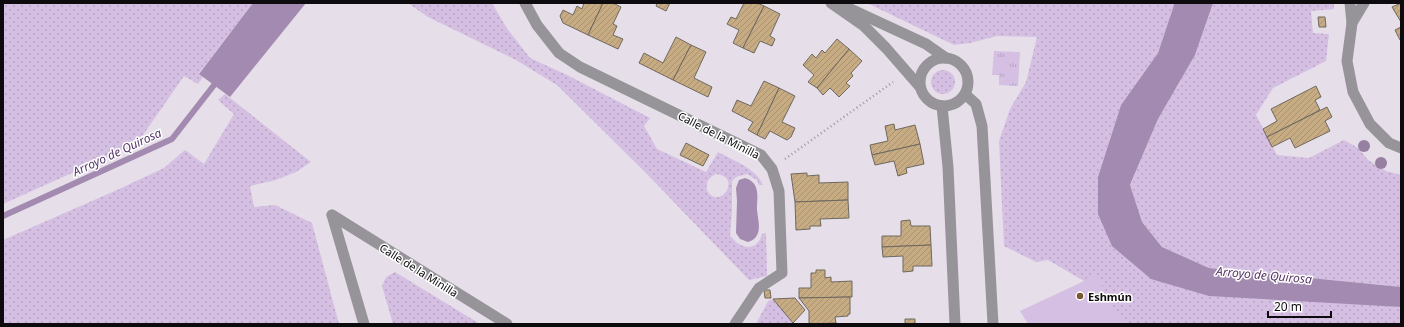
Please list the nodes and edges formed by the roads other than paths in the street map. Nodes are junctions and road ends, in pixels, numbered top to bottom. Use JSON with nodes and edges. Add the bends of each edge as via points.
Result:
{"nodes":[{"id":1,"x":525,"y":3,"type":"edge"},
{"id":2,"x":831,"y":3,"type":"edge"},
{"id":3,"x":838,"y":3,"type":"edge"},
{"id":4,"x":1350,"y":3,"type":"edge"},
{"id":5,"x":1364,"y":3,"type":"edge"},
{"id":6,"x":1352,"y":24,"type":"junction"},
{"id":7,"x":946,"y":58,"type":"junction"},
{"id":8,"x":920,"y":87,"type":"junction"},
{"id":9,"x":965,"y":94,"type":"junction"},
{"id":10,"x":942,"y":106,"type":"junction"},
{"id":11,"x":1401,"y":148,"type":"edge"},
{"id":12,"x":364,"y":324,"type":"edge"},
{"id":13,"x":507,"y":324,"type":"edge"},
{"id":14,"x":735,"y":324,"type":"edge"},
{"id":15,"x":955,"y":324,"type":"edge"},
{"id":16,"x":993,"y":324,"type":"edge"}],
"edges":[{"from":1,"to":14,"type":"street","name":"Calle de la Minilla","via":[[536,25],[559,53],[580,67],[761,155],[772,169],[779,191],[782,274],[759,288]]},
{"from":2,"to":8,"type":"street","via":[[864,26]]},
{"from":3,"to":7,"type":"street","via":[[926,44]]},
{"from":4,"to":6,"type":"street"},
{"from":5,"to":6,"type":"street"},
{"from":6,"to":11,"type":"street","via":[[1346,61],[1353,92],[1370,124],[1389,143]]},
{"from":7,"to":8,"type":"street","via":[[931,60],[925,65],[919,80]]},
{"from":7,"to":9,"type":"street","via":[[961,64],[965,70],[968,86]]},
{"from":8,"to":10,"type":"street","via":[[928,100]]},
{"from":9,"to":10,"type":"street","via":[[955,103]]},
{"from":9,"to":16,"type":"street","via":[[976,104],[982,126]]},
{"from":10,"to":15,"type":"street","via":[[948,167]]},
{"from":12,"to":13,"type":"street","name":"Calle de la Minilla","via":[[332,215]]}]}
